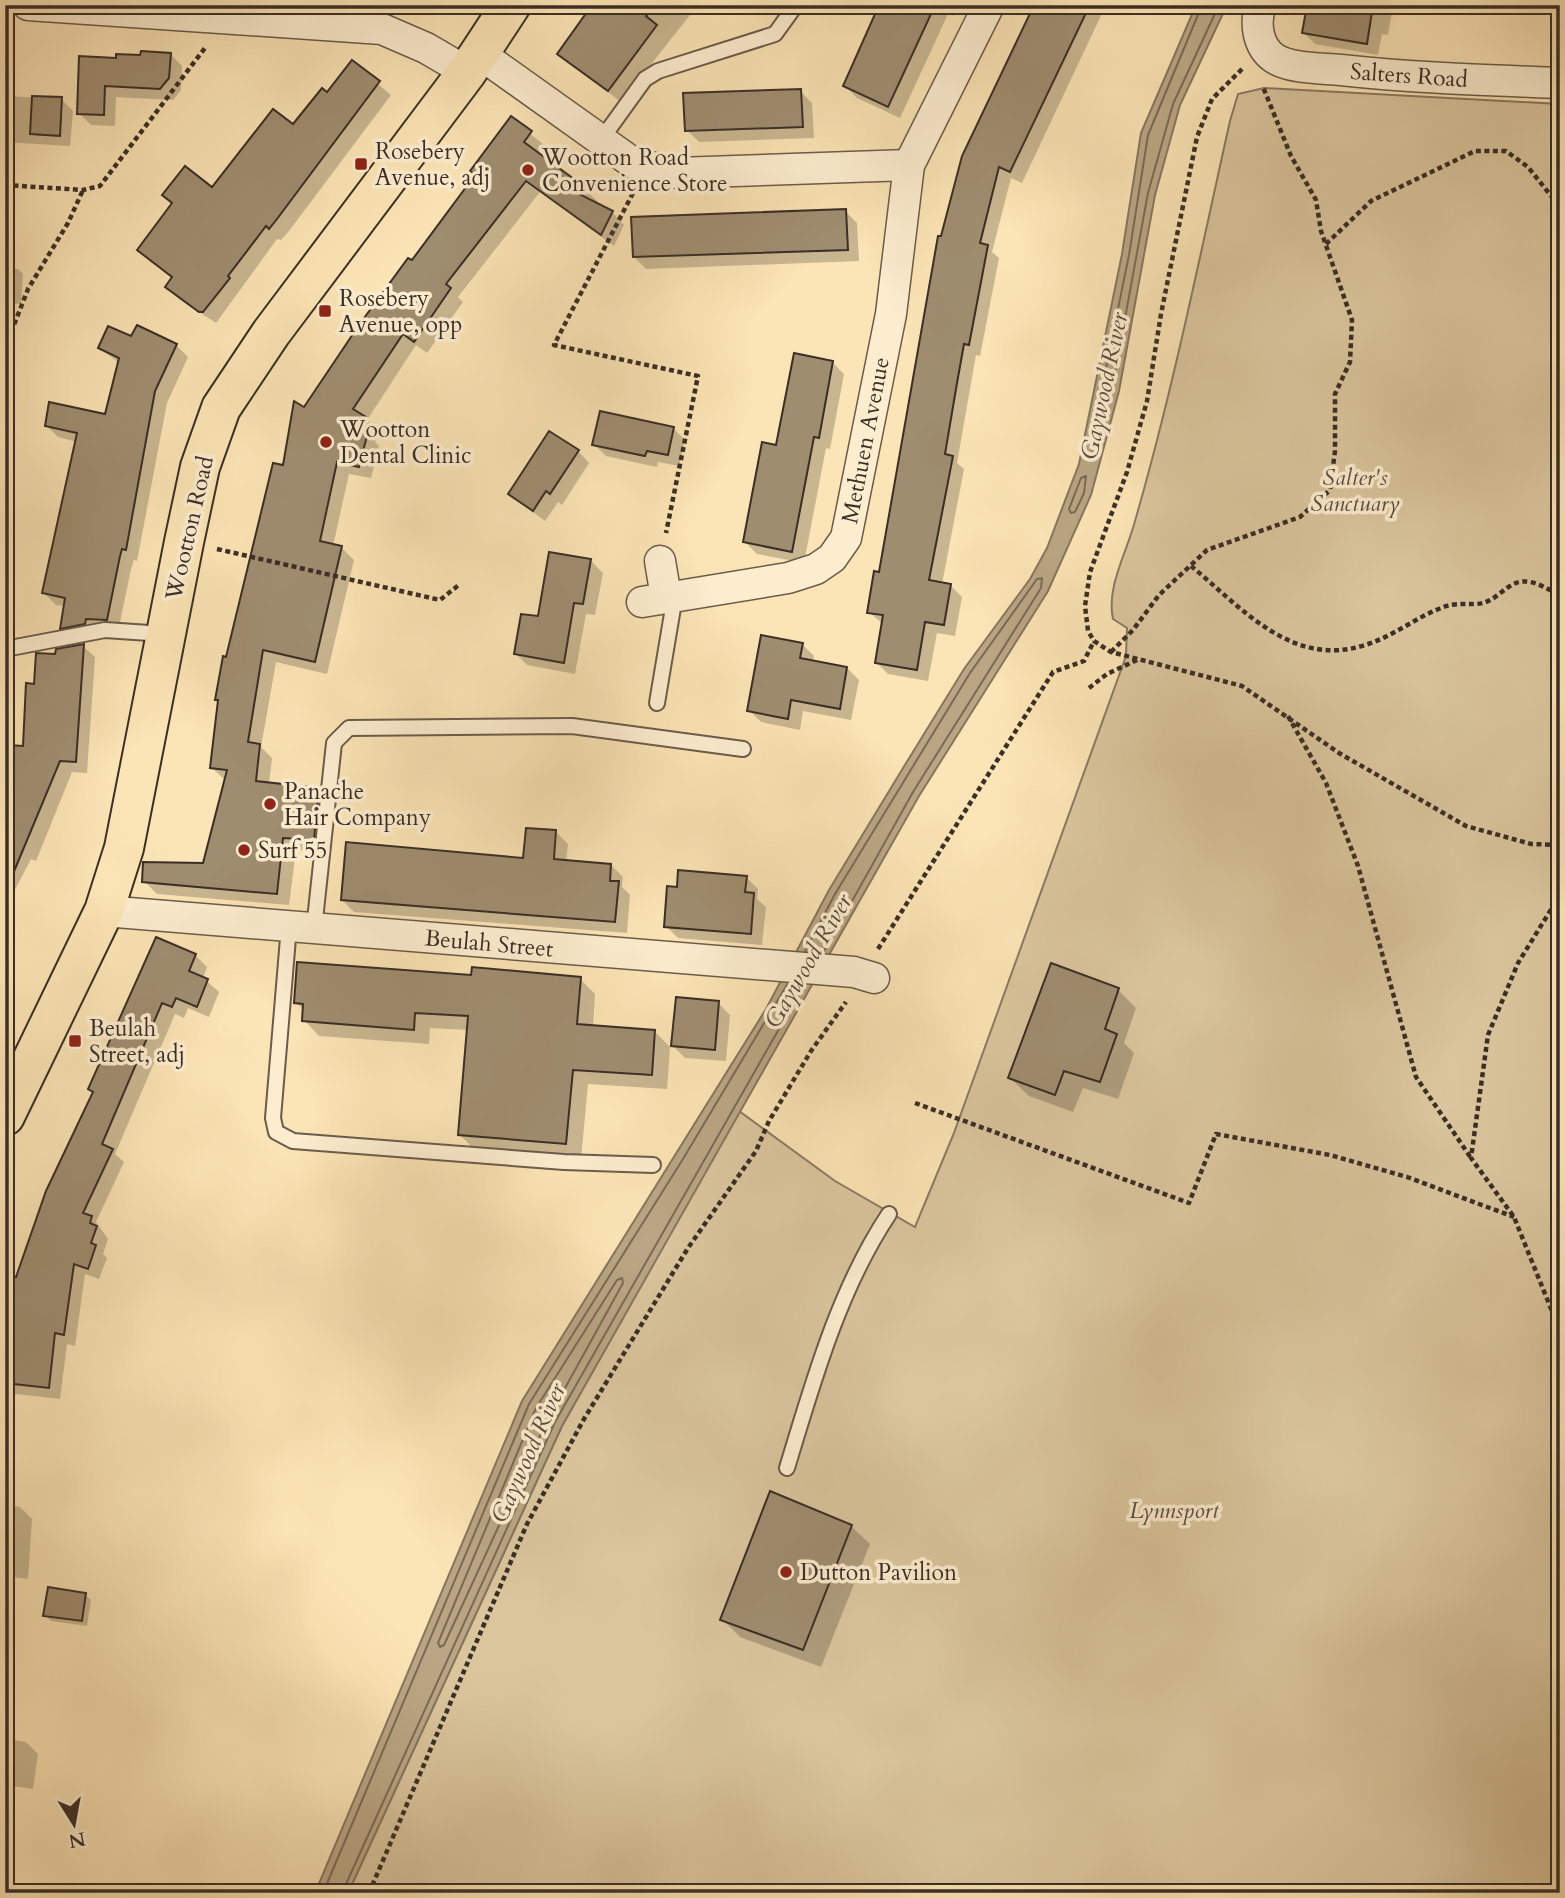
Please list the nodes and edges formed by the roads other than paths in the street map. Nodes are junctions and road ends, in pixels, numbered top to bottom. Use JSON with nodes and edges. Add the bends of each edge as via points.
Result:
{"nodes":[{"id":1,"x":28,"y":5,"type":"edge"},
{"id":2,"x":512,"y":5,"type":"edge"},
{"id":3,"x":796,"y":5,"type":"edge"},
{"id":4,"x":989,"y":5,"type":"edge"},
{"id":5,"x":1261,"y":5,"type":"edge"},
{"id":6,"x":474,"y":63,"type":"junction"},
{"id":7,"x":1560,"y":83,"type":"edge"},
{"id":8,"x":601,"y":140,"type":"junction"},
{"id":9,"x":909,"y":165,"type":"junction"},
{"id":10,"x":660,"y":561,"type":"road end"},
{"id":11,"x":661,"y":599,"type":"junction"},
{"id":12,"x":165,"y":634,"type":"junction"},
{"id":13,"x":5,"y":649,"type":"edge"},
{"id":14,"x":657,"y":703,"type":"dead end"},
{"id":15,"x":743,"y":749,"type":"dead end"},
{"id":16,"x":104,"y":911,"type":"junction"},
{"id":17,"x":301,"y":928,"type":"junction"},
{"id":18,"x":864,"y":975,"type":"road end"},
{"id":19,"x":5,"y":1116,"type":"edge"},
{"id":20,"x":653,"y":1165,"type":"dead end"},
{"id":21,"x":889,"y":1214,"type":"dead end"},
{"id":22,"x":787,"y":1468,"type":"dead end"}],
"edges":[{"from":1,"to":6,"type":"street","via":[[382,29]]},
{"from":2,"to":6,"type":"main road","name":"Wootton Road"},
{"from":3,"to":8,"type":"lane","via":[[775,34],[645,79]]},
{"from":4,"to":9,"type":"street","name":"Methuen Avenue"},
{"from":5,"to":7,"type":"street","name":"Salters Road","via":[[1257,55],[1276,60],[1396,76]]},
{"from":6,"to":8,"type":"street"},
{"from":6,"to":12,"type":"main road","name":"Wootton Road","via":[[271,333],[221,408],[200,467]]},
{"from":8,"to":9,"type":"street","via":[[633,163],[677,173]]},
{"from":9,"to":11,"type":"street","name":"Methuen Avenue","via":[[891,314],[846,538],[832,558],[816,569],[788,578]]},
{"from":10,"to":11,"type":"street"},
{"from":11,"to":14,"type":"lane"},
{"from":12,"to":13,"type":"lane","via":[[105,631]]},
{"from":12,"to":16,"type":"main road","name":"Wootton Road","via":[[124,848]]},
{"from":15,"to":17,"type":"lane","via":[[572,726],[349,728],[334,743]]},
{"from":16,"to":17,"type":"street","name":"Beulah Street"},
{"from":16,"to":19,"type":"main road","name":"Wootton Road"},
{"from":17,"to":18,"type":"street","name":"Beulah Street"},
{"from":17,"to":20,"type":"lane","via":[[273,1118],[276,1132],[293,1141]]},
{"from":21,"to":22,"type":"lane","via":[[863,1253]]}]}
